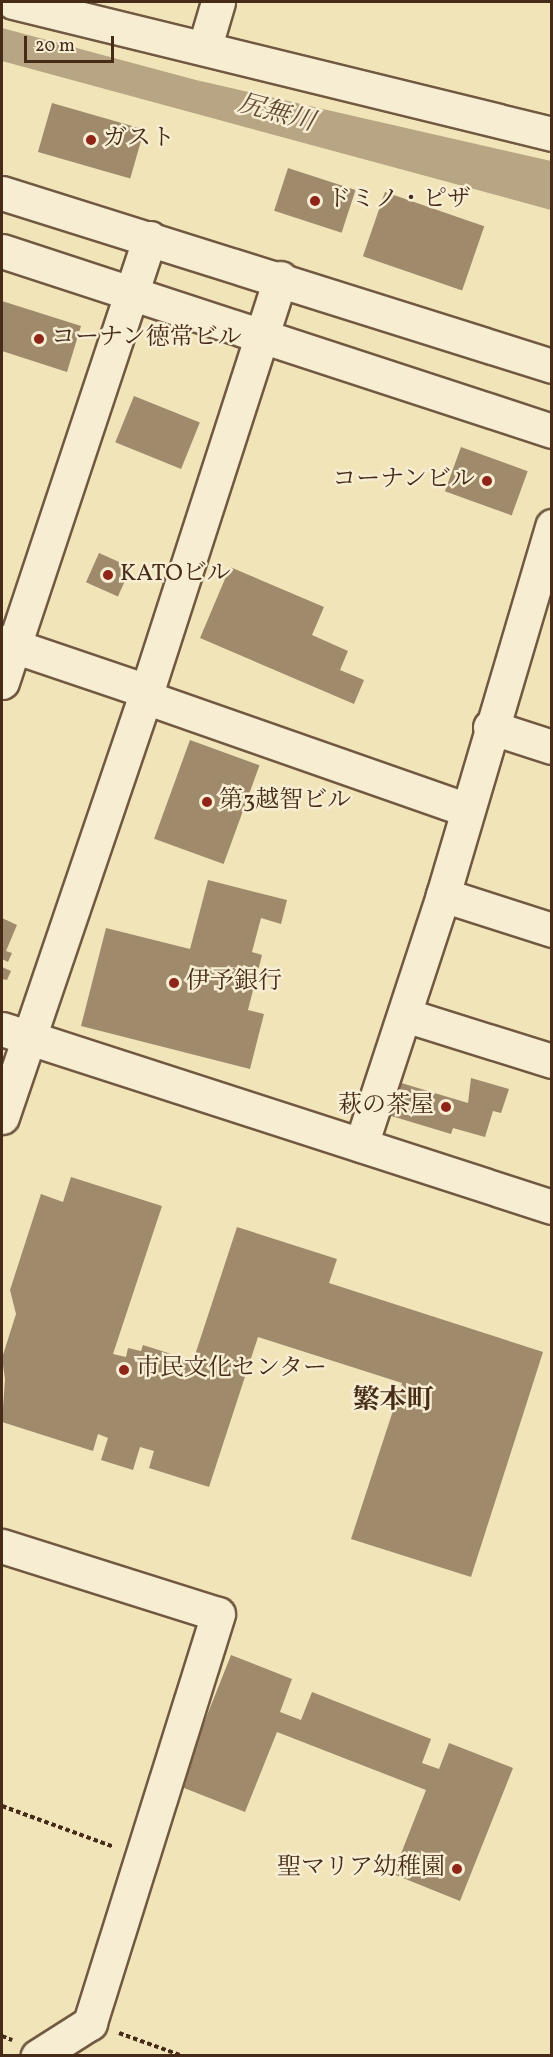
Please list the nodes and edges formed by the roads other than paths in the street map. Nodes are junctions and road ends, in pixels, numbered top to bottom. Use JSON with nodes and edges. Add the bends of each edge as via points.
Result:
{"nodes":[{"id":1,"x":13,"y":2,"type":"edge"},
{"id":2,"x":218,"y":2,"type":"edge"},
{"id":3,"x":205,"y":46,"type":"junction"},
{"id":4,"x":552,"y":134,"type":"edge"},
{"id":5,"x":2,"y":193,"type":"edge"},
{"id":6,"x":150,"y":238,"type":"junction"},
{"id":7,"x":2,"y":251,"type":"edge"},
{"id":8,"x":280,"y":278,"type":"junction"},
{"id":9,"x":132,"y":293,"type":"junction"},
{"id":10,"x":261,"y":336,"type":"junction"},
{"id":11,"x":552,"y":366,"type":"edge"},
{"id":12,"x":552,"y":431,"type":"edge"},
{"id":13,"x":552,"y":526,"type":"edge"},
{"id":14,"x":7,"y":644,"type":"edge"},
{"id":15,"x":2,"y":682,"type":"edge"},
{"id":16,"x":146,"y":694,"type":"junction"},
{"id":17,"x":490,"y":728,"type":"junction"},
{"id":18,"x":552,"y":747,"type":"edge"},
{"id":19,"x":467,"y":810,"type":"junction"},
{"id":20,"x":443,"y":895,"type":"junction"},
{"id":21,"x":552,"y":930,"type":"edge"},
{"id":22,"x":405,"y":1015,"type":"junction"},
{"id":23,"x":14,"y":1033,"type":"edge"},
{"id":24,"x":552,"y":1062,"type":"edge"},
{"id":25,"x":2,"y":1117,"type":"edge"},
{"id":26,"x":362,"y":1145,"type":"junction"},
{"id":27,"x":552,"y":1207,"type":"edge"},
{"id":28,"x":2,"y":1546,"type":"edge"},
{"id":29,"x":38,"y":2055,"type":"edge"}],
"edges":[{"from":1,"to":3,"type":"street"},
{"from":2,"to":3,"type":"street"},
{"from":3,"to":4,"type":"street"},
{"from":5,"to":6,"type":"street"},
{"from":6,"to":8,"type":"street"},
{"from":6,"to":9,"type":"street"},
{"from":7,"to":9,"type":"street"},
{"from":8,"to":10,"type":"street"},
{"from":8,"to":11,"type":"street"},
{"from":9,"to":10,"type":"street"},
{"from":9,"to":14,"type":"street"},
{"from":10,"to":12,"type":"street"},
{"from":10,"to":16,"type":"street"},
{"from":13,"to":17,"type":"street"},
{"from":14,"to":15,"type":"street"},
{"from":14,"to":16,"type":"street"},
{"from":16,"to":19,"type":"street"},
{"from":16,"to":23,"type":"street"},
{"from":17,"to":18,"type":"street"},
{"from":17,"to":19,"type":"street"},
{"from":19,"to":20,"type":"street"},
{"from":20,"to":21,"type":"street"},
{"from":20,"to":22,"type":"street"},
{"from":22,"to":24,"type":"street"},
{"from":22,"to":26,"type":"street"},
{"from":23,"to":25,"type":"street"},
{"from":23,"to":26,"type":"street"},
{"from":26,"to":27,"type":"street"},
{"from":28,"to":29,"type":"street","via":[[218,1614],[90,2023]]}]}
